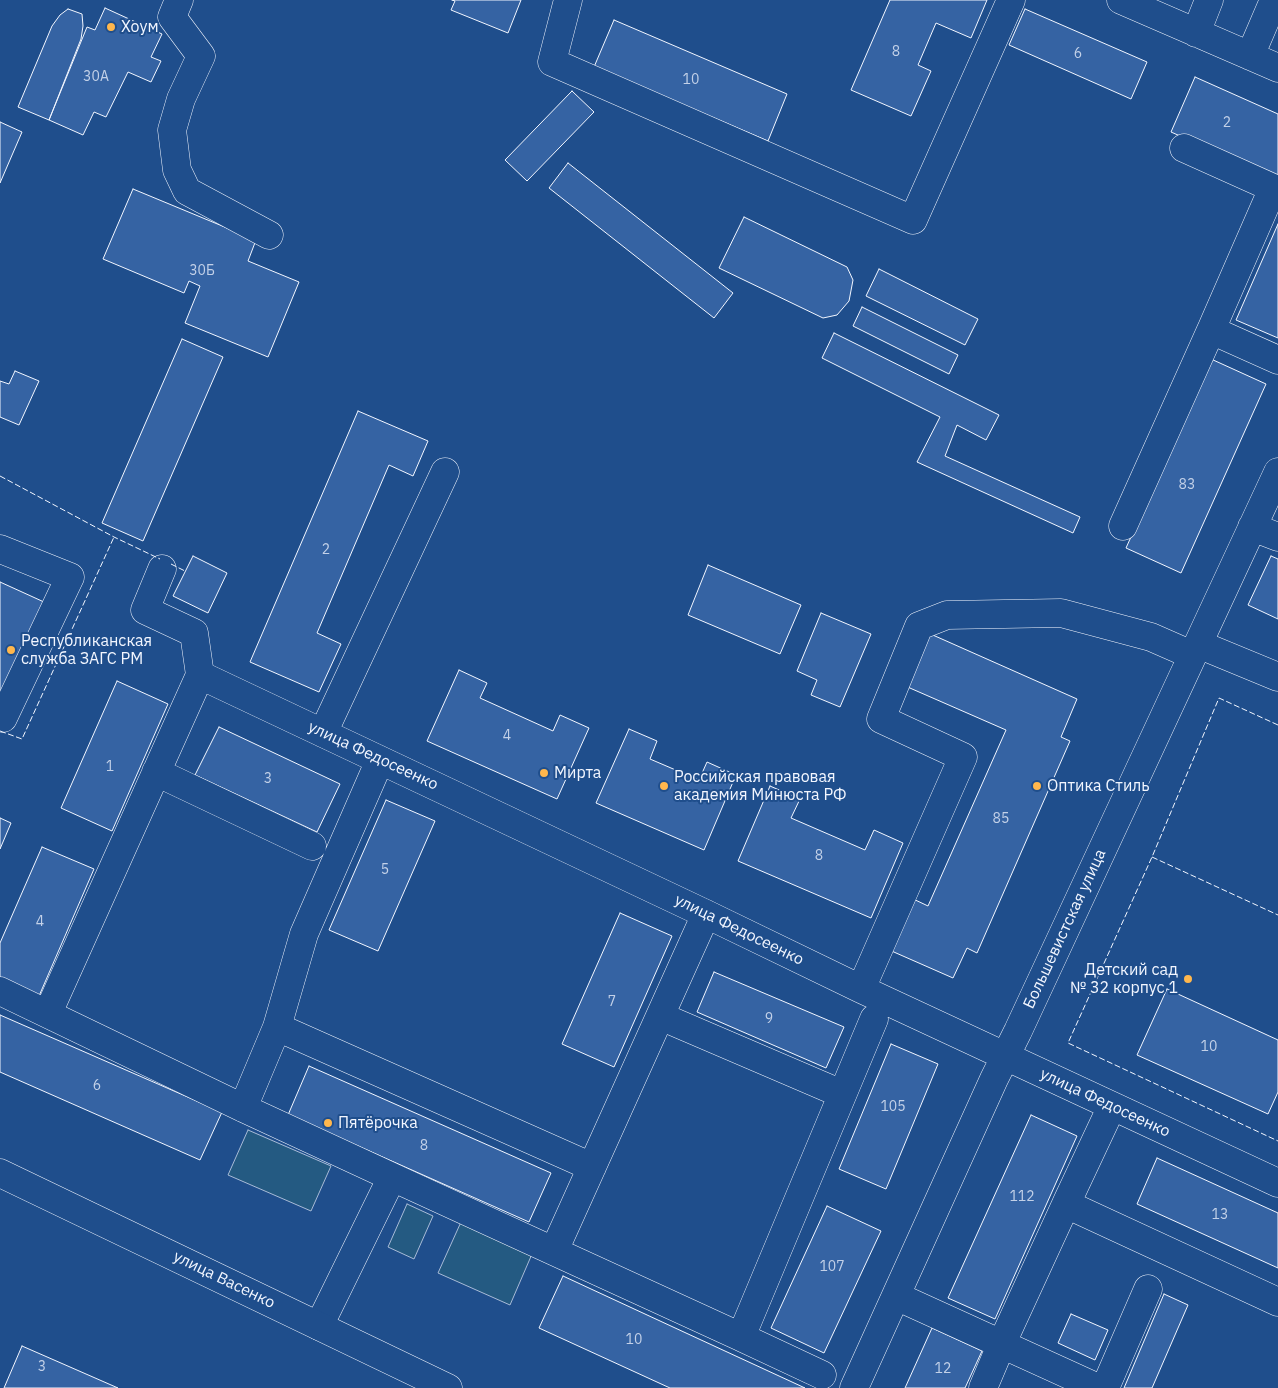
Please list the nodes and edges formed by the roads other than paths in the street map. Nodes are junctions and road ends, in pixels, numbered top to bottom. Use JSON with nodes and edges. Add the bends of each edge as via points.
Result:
{"nodes":[{"id":1,"x":179,"y":0,"type":"edge"},
{"id":2,"x":568,"y":0,"type":"edge"},
{"id":3,"x":1011,"y":0,"type":"edge"},
{"id":4,"x":1121,"y":0,"type":"edge"},
{"id":5,"x":1209,"y":0,"type":"edge"},
{"id":6,"x":1274,"y":0,"type":"edge"},
{"id":7,"x":1196,"y":33,"type":"junction"},
{"id":8,"x":1250,"y":56,"type":"junction"},
{"id":9,"x":1278,"y":68,"type":"edge"},
{"id":10,"x":1184,"y":148,"type":"dead end"},
{"id":11,"x":269,"y":234,"type":"dead end"},
{"id":12,"x":1211,"y":330,"type":"junction"},
{"id":13,"x":1278,"y":360,"type":"edge"},
{"id":14,"x":445,"y":472,"type":"dead end"},
{"id":15,"x":1278,"y":472,"type":"edge"},
{"id":16,"x":1123,"y":526,"type":"dead end"},
{"id":17,"x":1252,"y":527,"type":"junction"},
{"id":18,"x":1278,"y":537,"type":"edge"},
{"id":19,"x":0,"y":549,"type":"edge"},
{"id":20,"x":162,"y":569,"type":"dead end"},
{"id":21,"x":1195,"y":649,"type":"junction"},
{"id":22,"x":200,"y":675,"type":"junction"},
{"id":23,"x":1278,"y":677,"type":"edge"},
{"id":24,"x":0,"y":717,"type":"edge"},
{"id":25,"x":323,"y":733,"type":"junction"},
{"id":26,"x":380,"y":760,"type":"junction"},
{"id":27,"x":156,"y":772,"type":"junction"},
{"id":28,"x":312,"y":846,"type":"dead end"},
{"id":29,"x":706,"y":914,"type":"junction"},
{"id":30,"x":861,"y":989,"type":"junction"},
{"id":31,"x":0,"y":991,"type":"edge"},
{"id":32,"x":48,"y":1013,"type":"junction"},
{"id":33,"x":660,"y":1016,"type":"junction"},
{"id":34,"x":874,"y":1019,"type":"dead end"},
{"id":35,"x":277,"y":1027,"type":"junction"},
{"id":36,"x":1006,"y":1056,"type":"junction"},
{"id":37,"x":842,"y":1094,"type":"junction"},
{"id":38,"x":1112,"y":1106,"type":"junction"},
{"id":39,"x":243,"y":1108,"type":"junction"},
{"id":40,"x":592,"y":1167,"type":"junction"},
{"id":41,"x":0,"y":1173,"type":"edge"},
{"id":42,"x":392,"y":1177,"type":"junction"},
{"id":43,"x":1278,"y":1184,"type":"edge"},
{"id":44,"x":1066,"y":1204,"type":"junction"},
{"id":45,"x":554,"y":1251,"type":"junction"},
{"id":46,"x":1148,"y":1289,"type":"dead end"},
{"id":47,"x":896,"y":1296,"type":"junction"},
{"id":48,"x":1278,"y":1302,"type":"edge"},
{"id":49,"x":320,"y":1326,"type":"junction"},
{"id":50,"x":741,"y":1337,"type":"junction"},
{"id":51,"x":1002,"y":1343,"type":"junction"},
{"id":52,"x":822,"y":1374,"type":"dead end"},
{"id":53,"x":448,"y":1388,"type":"edge"},
{"id":54,"x":854,"y":1388,"type":"edge"},
{"id":55,"x":983,"y":1388,"type":"edge"},
{"id":56,"x":1098,"y":1388,"type":"edge"},
{"id":57,"x":1105,"y":1388,"type":"edge"}],
"edges":[{"from":1,"to":11,"type":"street","via":[[172,17],[201,56],[181,99],[172,130],[177,170],[187,191]]},
{"from":2,"to":3,"type":"street","via":[[552,62],[913,220]]},
{"from":4,"to":7,"type":"street"},
{"from":5,"to":7,"type":"street"},
{"from":6,"to":8,"type":"street"},
{"from":7,"to":8,"type":"street"},
{"from":8,"to":9,"type":"street"},
{"from":10,"to":12,"type":"street","via":[[1273,188]]},
{"from":12,"to":13,"type":"street"},
{"from":12,"to":16,"type":"street"},
{"from":14,"to":25,"type":"street"},
{"from":15,"to":17,"type":"street","name":"Большевистская улица"},
{"from":17,"to":18,"type":"street"},
{"from":17,"to":21,"type":"street","name":"Большевистская улица"},
{"from":19,"to":24,"type":"street","via":[[70,577],[3,718]]},
{"from":20,"to":22,"type":"street","via":[[145,610],[194,633]]},
{"from":21,"to":23,"type":"street"},
{"from":21,"to":30,"type":"street","via":[[1062,613],[947,615],[919,626],[881,718],[963,757]]},
{"from":21,"to":36,"type":"street","name":"Большевистская улица"},
{"from":22,"to":25,"type":"street","name":"улица Федосеенко"},
{"from":22,"to":27,"type":"street"},
{"from":25,"to":26,"type":"street","name":"улица Федосеенко"},
{"from":26,"to":29,"type":"street","name":"улица Федосеенко"},
{"from":26,"to":35,"type":"street","via":[[304,934]]},
{"from":27,"to":28,"type":"street"},
{"from":27,"to":32,"type":"street"},
{"from":29,"to":30,"type":"street","name":"улица Федосеенко"},
{"from":29,"to":33,"type":"street"},
{"from":30,"to":36,"type":"street","name":"улица Федосеенко"},
{"from":31,"to":32,"type":"street"},
{"from":32,"to":39,"type":"street"},
{"from":33,"to":37,"type":"street"},
{"from":33,"to":40,"type":"street"},
{"from":34,"to":37,"type":"street"},
{"from":35,"to":39,"type":"street"},
{"from":35,"to":40,"type":"street"},
{"from":36,"to":38,"type":"street","name":"улица Федосеенко"},
{"from":36,"to":47,"type":"street","name":"Большевистская улица"},
{"from":37,"to":50,"type":"street"},
{"from":38,"to":43,"type":"street","name":"улица Федосеенко"},
{"from":38,"to":44,"type":"street"},
{"from":39,"to":42,"type":"street"},
{"from":40,"to":45,"type":"street"},
{"from":41,"to":49,"type":"street","name":"улица Васенко"},
{"from":42,"to":45,"type":"street"},
{"from":42,"to":49,"type":"street"},
{"from":44,"to":48,"type":"street"},
{"from":44,"to":51,"type":"street"},
{"from":45,"to":50,"type":"street"},
{"from":46,"to":57,"type":"street"},
{"from":47,"to":51,"type":"street"},
{"from":47,"to":54,"type":"street","name":"Большевистская улица"},
{"from":49,"to":53,"type":"street","name":"улица Васенко"},
{"from":50,"to":52,"type":"street"},
{"from":51,"to":55,"type":"street"},
{"from":51,"to":56,"type":"street"}]}
